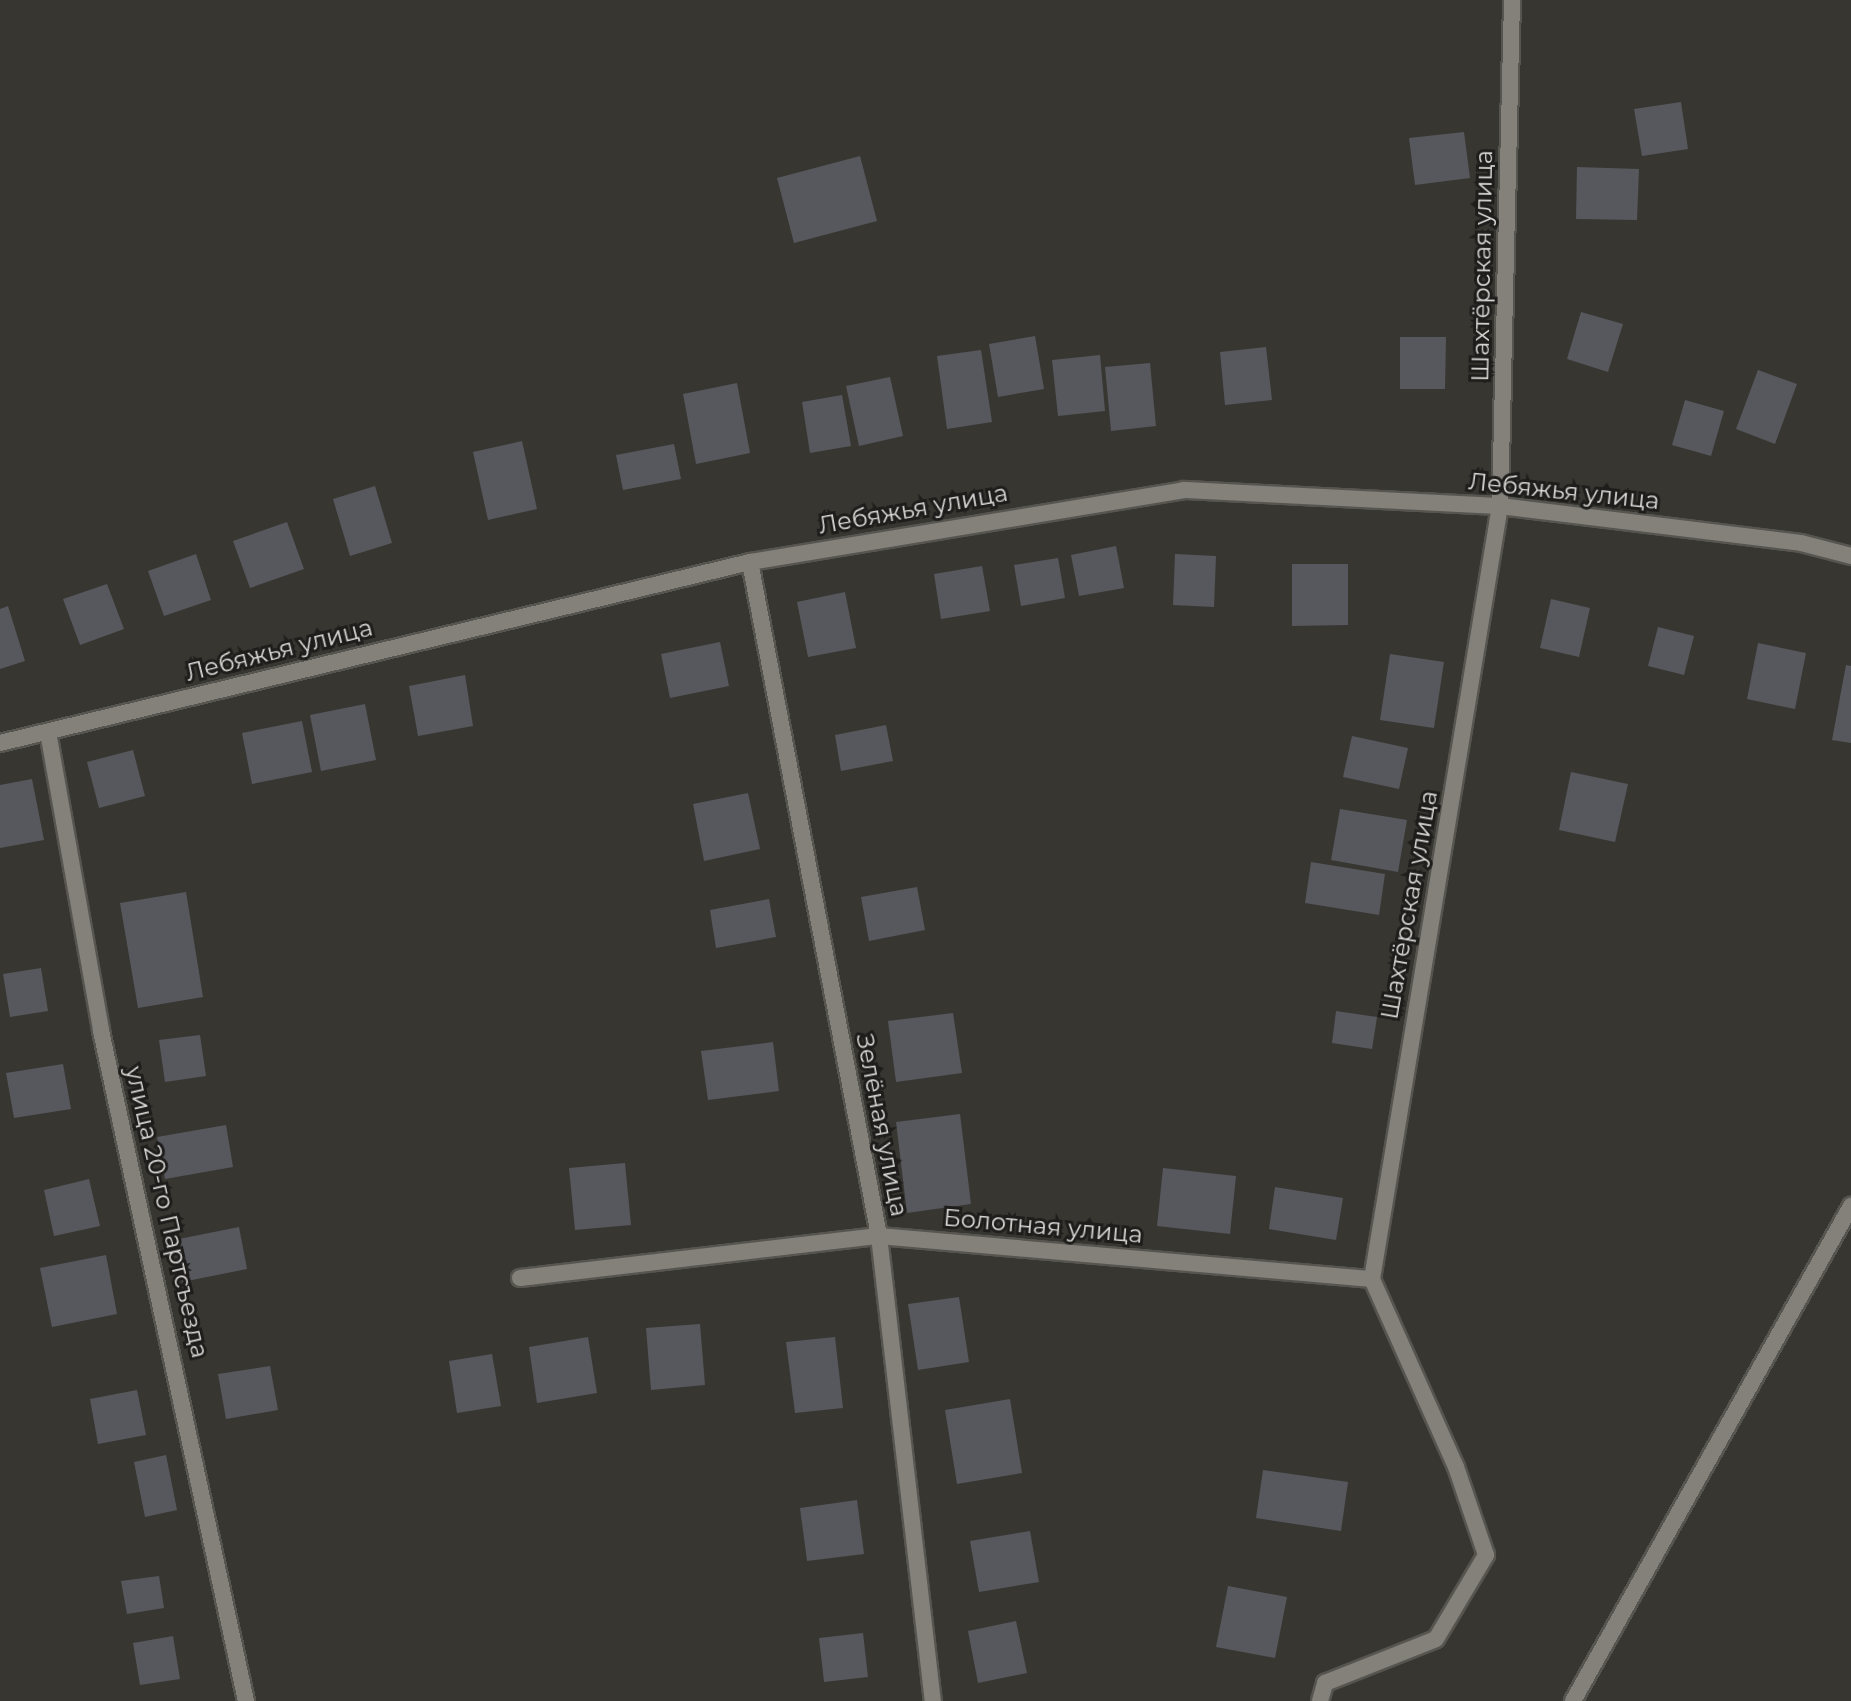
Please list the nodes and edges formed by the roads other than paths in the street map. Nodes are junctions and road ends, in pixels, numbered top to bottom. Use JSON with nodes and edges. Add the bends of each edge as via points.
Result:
{"nodes":[{"id":1,"x":1512,"y":3,"type":"edge"},
{"id":2,"x":1500,"y":506,"type":"junction"},
{"id":3,"x":1851,"y":556,"type":"edge"},
{"id":4,"x":750,"y":562,"type":"junction"},
{"id":5,"x":48,"y":732,"type":"junction"},
{"id":6,"x":0,"y":743,"type":"edge"},
{"id":7,"x":1851,"y":1206,"type":"edge"},
{"id":8,"x":879,"y":1236,"type":"junction"},
{"id":9,"x":520,"y":1278,"type":"dead end"},
{"id":10,"x":1372,"y":1279,"type":"junction"},
{"id":11,"x":246,"y":1701,"type":"edge"},
{"id":12,"x":933,"y":1701,"type":"edge"},
{"id":13,"x":1320,"y":1701,"type":"edge"},
{"id":14,"x":1573,"y":1701,"type":"edge"}],
"edges":[{"from":1,"to":2,"type":"street","name":"Шахтёрская улица"},
{"from":2,"to":3,"type":"street","name":"Лебяжья улица","via":[[1801,543]]},
{"from":2,"to":4,"type":"street","name":"Лебяжья улица","via":[[1184,490]]},
{"from":2,"to":10,"type":"street","name":"Шахтёрская улица"},
{"from":4,"to":5,"type":"street","name":"Лебяжья улица"},
{"from":4,"to":8,"type":"street","name":"Зелёная улица"},
{"from":5,"to":6,"type":"street","name":"Лебяжья улица"},
{"from":5,"to":11,"type":"street","name":"улица 20-го Партсъезда","via":[[101,1031]]},
{"from":7,"to":14,"type":"street"},
{"from":8,"to":9,"type":"street","name":"Болотная улица"},
{"from":8,"to":10,"type":"street","name":"Болотная улица"},
{"from":8,"to":12,"type":"street","name":"Зелёная улица"},
{"from":10,"to":13,"type":"street","via":[[1456,1467],[1486,1555],[1436,1639],[1325,1683]]}]}
